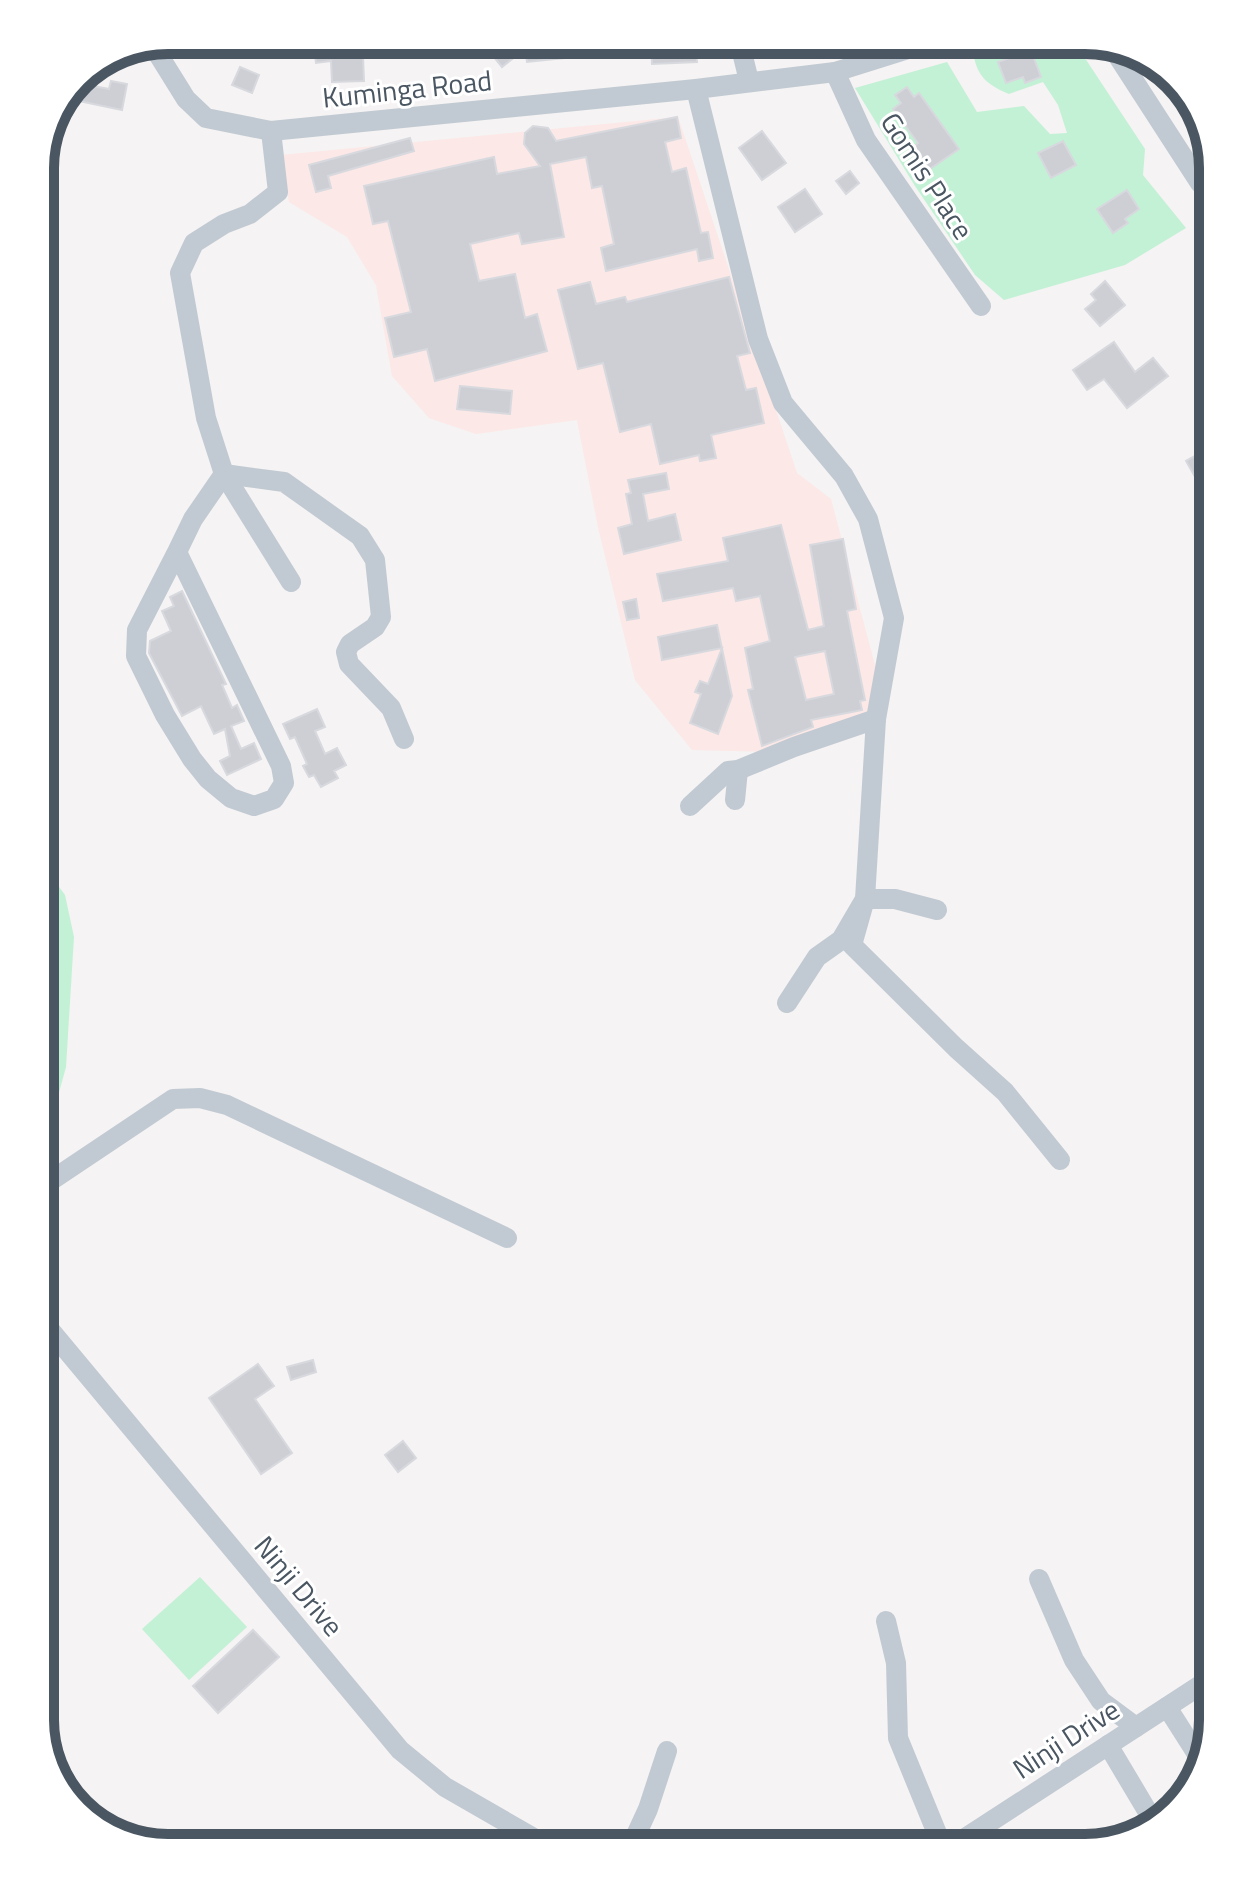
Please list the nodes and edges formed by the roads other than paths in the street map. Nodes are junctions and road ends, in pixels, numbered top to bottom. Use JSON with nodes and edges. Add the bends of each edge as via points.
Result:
{"nodes":[{"id":1,"x":742,"y":54,"type":"edge"},
{"id":2,"x":892,"y":54,"type":"edge"},
{"id":3,"x":159,"y":55,"type":"edge"},
{"id":4,"x":1120,"y":60,"type":"edge"},
{"id":5,"x":835,"y":72,"type":"junction"},
{"id":6,"x":749,"y":81,"type":"junction"},
{"id":7,"x":696,"y":89,"type":"junction"},
{"id":8,"x":271,"y":131,"type":"junction"},
{"id":9,"x":1199,"y":181,"type":"edge"},
{"id":10,"x":981,"y":306,"type":"dead end"},
{"id":11,"x":224,"y":474,"type":"junction"},
{"id":12,"x":177,"y":552,"type":"junction"},
{"id":13,"x":291,"y":582,"type":"dead end"},
{"id":14,"x":876,"y":719,"type":"junction"},
{"id":15,"x":404,"y":739,"type":"dead end"},
{"id":16,"x":738,"y":770,"type":"junction"},
{"id":17,"x":735,"y":800,"type":"dead end"},
{"id":18,"x":690,"y":806,"type":"dead end"},
{"id":19,"x":865,"y":899,"type":"junction"},
{"id":20,"x":937,"y":910,"type":"dead end"},
{"id":21,"x":787,"y":1003,"type":"dead end"},
{"id":22,"x":1060,"y":1160,"type":"dead end"},
{"id":23,"x":54,"y":1179,"type":"edge"},
{"id":24,"x":507,"y":1238,"type":"dead end"},
{"id":25,"x":54,"y":1335,"type":"edge"},
{"id":26,"x":1039,"y":1579,"type":"dead end"},
{"id":27,"x":886,"y":1621,"type":"dead end"},
{"id":28,"x":1199,"y":1686,"type":"edge"},
{"id":29,"x":1167,"y":1707,"type":"junction"},
{"id":30,"x":1136,"y":1727,"type":"junction"},
{"id":31,"x":1108,"y":1745,"type":"junction"},
{"id":32,"x":1195,"y":1750,"type":"edge"},
{"id":33,"x":667,"y":1751,"type":"dead end"},
{"id":34,"x":1149,"y":1814,"type":"edge"},
{"id":35,"x":527,"y":1834,"type":"edge"},
{"id":36,"x":636,"y":1834,"type":"edge"},
{"id":37,"x":937,"y":1834,"type":"edge"},
{"id":38,"x":971,"y":1834,"type":"edge"}],
"edges":[{"from":1,"to":6,"type":"street"},
{"from":2,"to":5,"type":"street","name":"Kuminga Road"},
{"from":3,"to":8,"type":"street","name":"Kuminga Road","via":[[186,99],[206,118]]},
{"from":4,"to":9,"type":"street"},
{"from":5,"to":6,"type":"street","name":"Kuminga Road"},
{"from":5,"to":10,"type":"street","name":"Gomis Place","via":[[866,140]]},
{"from":6,"to":7,"type":"street","name":"Kuminga Road"},
{"from":7,"to":8,"type":"street","name":"Kuminga Road"},
{"from":7,"to":14,"type":"street","via":[[758,339],[783,403],[844,476],[868,519],[894,618]]},
{"from":8,"to":11,"type":"street","via":[[278,192],[250,214],[194,243],[180,273],[206,418]]},
{"from":11,"to":12,"type":"street"},
{"from":11,"to":13,"type":"street"},
{"from":11,"to":15,"type":"street","via":[[284,482],[360,536],[375,560],[381,617],[346,652],[349,664],[391,708]]},
{"from":12,"to":12,"type":"street","via":[[281,766],[284,783],[274,799],[254,806],[231,798],[208,779],[165,715],[136,656],[137,630]]},
{"from":14,"to":16,"type":"street"},
{"from":14,"to":19,"type":"street"},
{"from":16,"to":17,"type":"street"},
{"from":16,"to":18,"type":"street","via":[[728,771]]},
{"from":19,"to":20,"type":"street","via":[[895,899]]},
{"from":19,"to":21,"type":"street","via":[[841,940],[817,957]]},
{"from":19,"to":22,"type":"street","via":[[852,945],[1005,1092]]},
{"from":23,"to":24,"type":"street","via":[[173,1099],[200,1098],[227,1105]]},
{"from":25,"to":35,"type":"street","name":"Ninji Drive","via":[[400,1750],[445,1787]]},
{"from":26,"to":30,"type":"street","via":[[1074,1660],[1101,1701]]},
{"from":27,"to":37,"type":"street","via":[[896,1663],[898,1738]]},
{"from":28,"to":29,"type":"street","name":"Ninji Drive"},
{"from":29,"to":30,"type":"street","name":"Ninji Drive"},
{"from":29,"to":32,"type":"street"},
{"from":30,"to":31,"type":"street","name":"Ninji Drive"},
{"from":31,"to":34,"type":"street"},
{"from":31,"to":38,"type":"street","name":"Ninji Drive"},
{"from":33,"to":36,"type":"street"}]}
